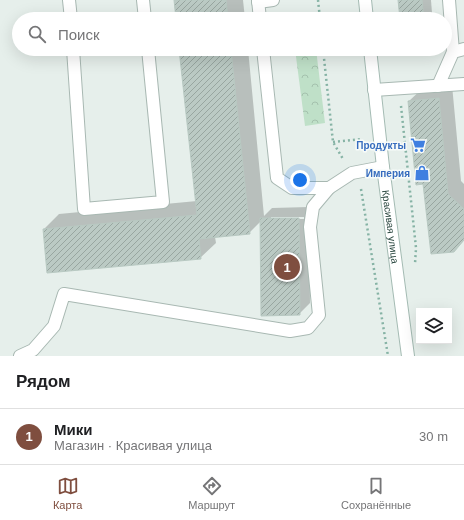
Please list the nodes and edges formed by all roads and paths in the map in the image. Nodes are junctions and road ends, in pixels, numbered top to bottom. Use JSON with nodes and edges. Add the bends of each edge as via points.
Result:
{"nodes":[{"id":1,"x":69,"y":0,"type":"edge"},
{"id":2,"x":143,"y":0,"type":"edge"},
{"id":3,"x":273,"y":0,"type":"edge"},
{"id":4,"x":318,"y":0,"type":"edge"},
{"id":5,"x":365,"y":0,"type":"edge"},
{"id":6,"x":449,"y":0,"type":"edge"},
{"id":7,"x":258,"y":1,"type":"edge"},
{"id":8,"x":70,"y":12,"type":"edge"},
{"id":9,"x":144,"y":12,"type":"edge"},
{"id":10,"x":259,"y":12,"type":"edge"},
{"id":11,"x":319,"y":12,"type":"edge"},
{"id":12,"x":366,"y":12,"type":"edge"},
{"id":13,"x":451,"y":12,"type":"edge"},
{"id":14,"x":452,"y":17,"type":"edge"},
{"id":15,"x":458,"y":50,"type":"edge"},
{"id":16,"x":73,"y":56,"type":"edge"},
{"id":17,"x":149,"y":56,"type":"edge"},
{"id":18,"x":264,"y":56,"type":"edge"},
{"id":19,"x":324,"y":56,"type":"edge"},
{"id":20,"x":371,"y":56,"type":"edge"},
{"id":21,"x":464,"y":84,"type":"edge"},
{"id":22,"x":438,"y":86,"type":"junction"},
{"id":23,"x":394,"y":88,"type":"junction"},
{"id":24,"x":374,"y":90,"type":"junction"},
{"id":25,"x":383,"y":167,"type":"junction"},
{"id":26,"x":352,"y":173,"type":"junction"},
{"id":27,"x":329,"y":188,"type":"junction"},
{"id":28,"x":416,"y":248,"type":"dead end"},
{"id":29,"x":20,"y":356,"type":"edge"},
{"id":30,"x":388,"y":356,"type":"edge"},
{"id":31,"x":408,"y":356,"type":"edge"}],
"edges":[{"from":1,"to":8,"type":"main road"},
{"from":2,"to":9,"type":"main road"},
{"from":3,"to":7,"type":"main road"},
{"from":4,"to":11,"type":"path"},
{"from":5,"to":12,"type":"main road"},
{"from":6,"to":13,"type":"main road"},
{"from":7,"to":10,"type":"main road"},
{"from":14,"to":15,"type":"main road"},
{"from":15,"to":22,"type":"main road"},
{"from":16,"to":17,"type":"main road","via":[[84,209],[163,202]]},
{"from":18,"to":27,"type":"main road","via":[[277,178],[292,188]]},
{"from":19,"to":26,"type":"path","via":[[333,142]]},
{"from":20,"to":24,"type":"main road","name":"Красивая улица"},
{"from":21,"to":22,"type":"main road"},
{"from":22,"to":23,"type":"main road"},
{"from":23,"to":24,"type":"main road"},
{"from":23,"to":28,"type":"path","via":[[400,104]]},
{"from":24,"to":25,"type":"main road","name":"Красивая улица"},
{"from":25,"to":26,"type":"main road"},
{"from":25,"to":31,"type":"main road","name":"Красивая улица"},
{"from":26,"to":27,"type":"main road"},
{"from":26,"to":30,"type":"path","via":[[360,187]]},
{"from":27,"to":29,"type":"main road","via":[[313,207],[310,227],[319,315],[308,328],[290,331],[64,294],[54,326],[33,350]]}]}
